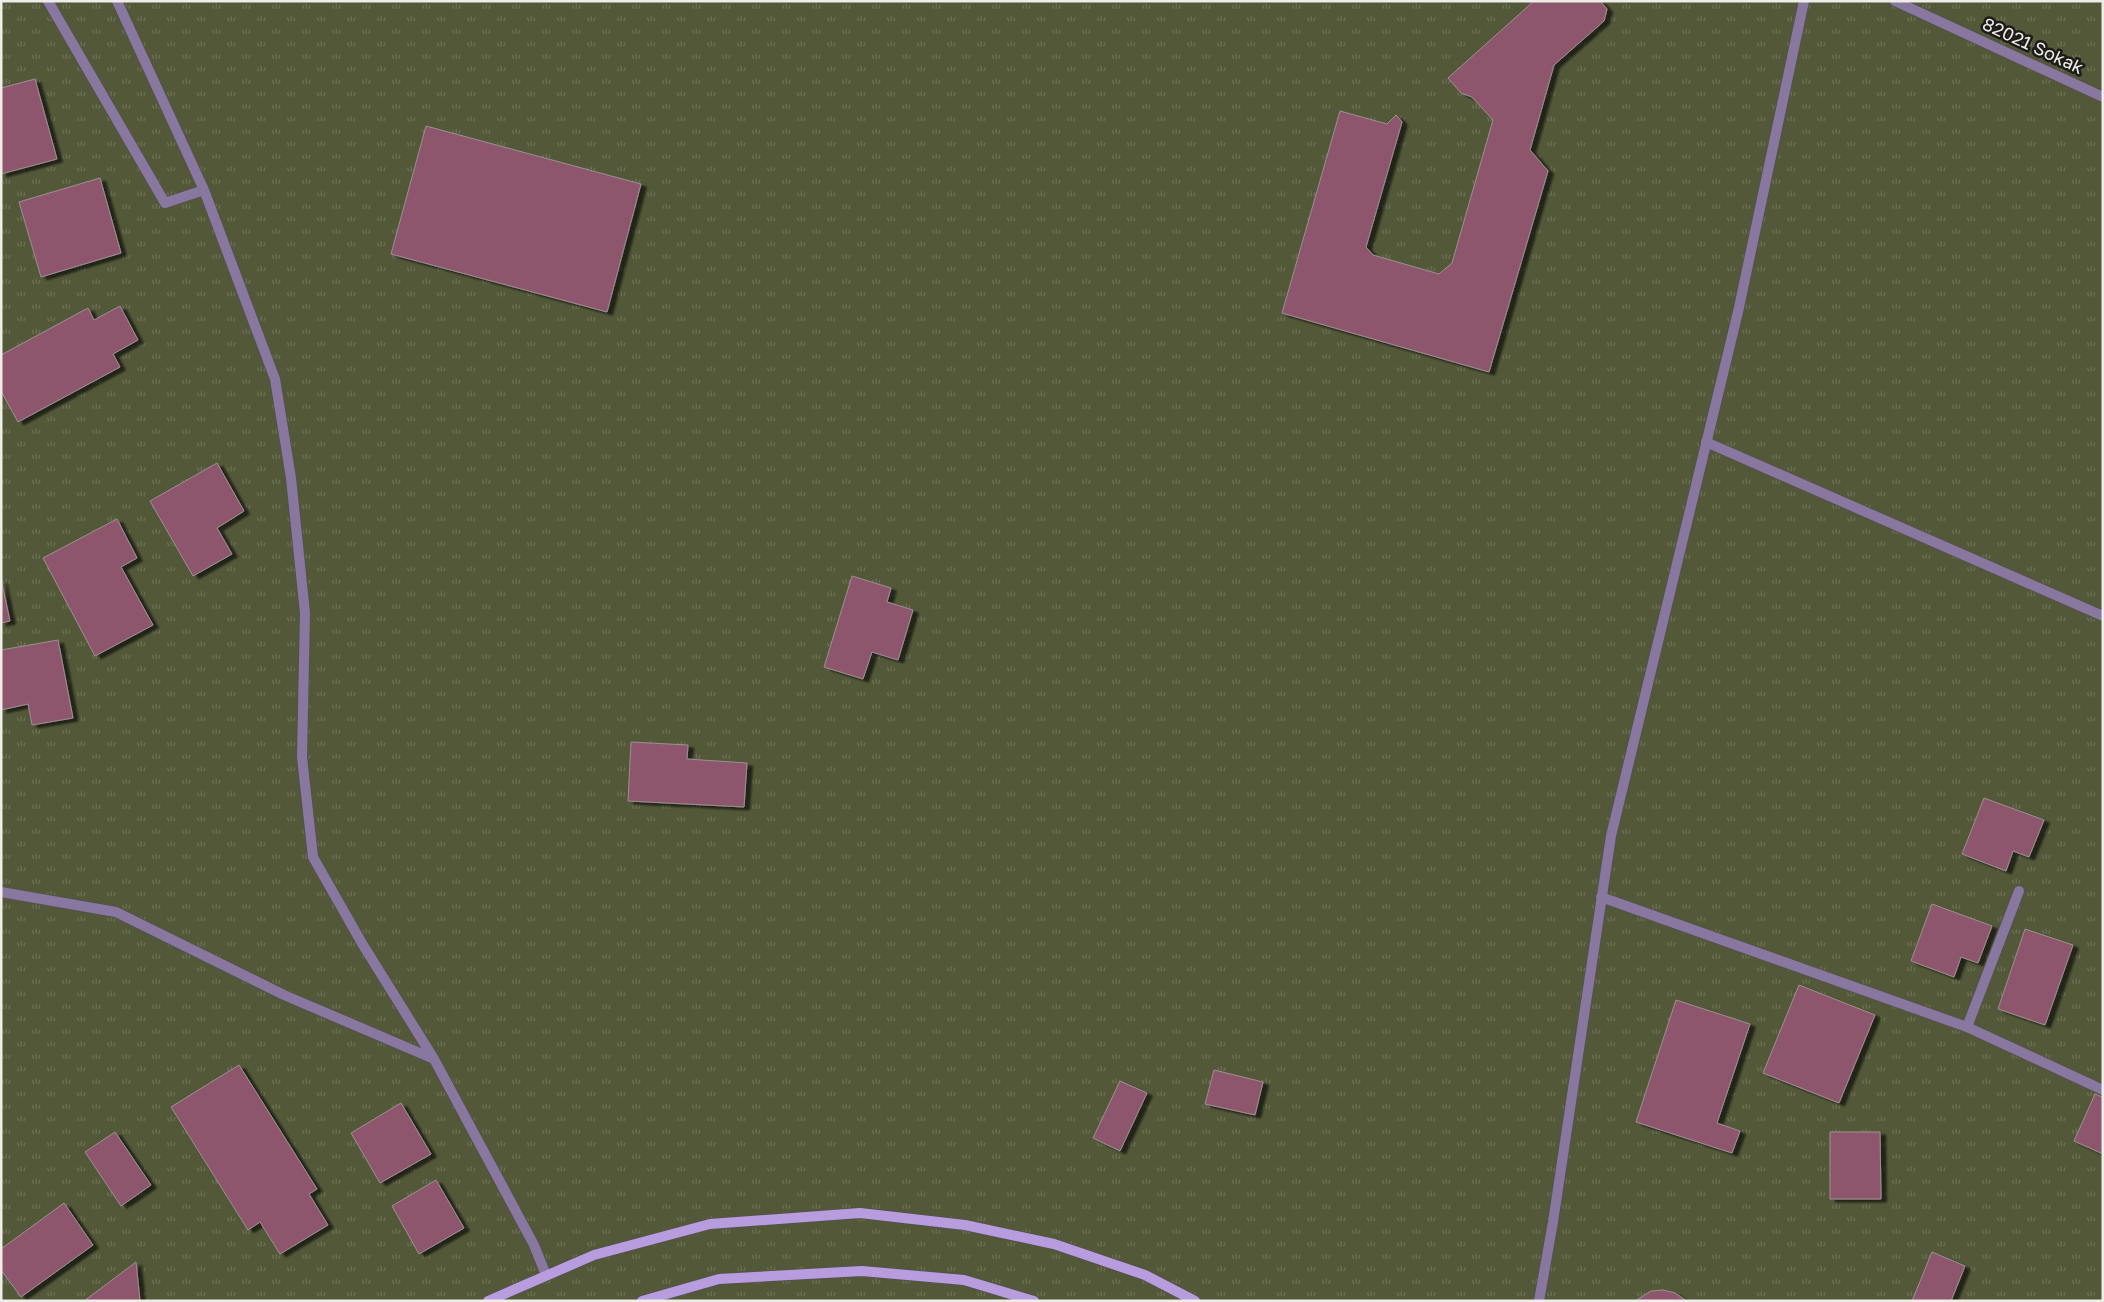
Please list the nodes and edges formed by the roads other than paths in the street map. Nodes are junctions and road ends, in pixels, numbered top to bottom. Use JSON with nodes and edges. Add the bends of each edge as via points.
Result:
{"nodes":[{"id":1,"x":48,"y":1,"type":"edge"},
{"id":2,"x":117,"y":1,"type":"edge"},
{"id":3,"x":1804,"y":1,"type":"edge"},
{"id":4,"x":1895,"y":1,"type":"edge"},
{"id":5,"x":2103,"y":97,"type":"edge"},
{"id":6,"x":204,"y":190,"type":"junction"},
{"id":7,"x":1706,"y":442,"type":"junction"},
{"id":8,"x":2103,"y":616,"type":"edge"},
{"id":9,"x":2019,"y":891,"type":"dead end"},
{"id":10,"x":1,"y":892,"type":"edge"},
{"id":11,"x":1601,"y":897,"type":"junction"},
{"id":12,"x":1967,"y":1028,"type":"junction"},
{"id":13,"x":434,"y":1059,"type":"junction"},
{"id":14,"x":2103,"y":1090,"type":"edge"},
{"id":15,"x":546,"y":1275,"type":"junction"},
{"id":16,"x":488,"y":1301,"type":"edge"},
{"id":17,"x":642,"y":1301,"type":"edge"},
{"id":18,"x":1034,"y":1301,"type":"edge"},
{"id":19,"x":1194,"y":1301,"type":"edge"},
{"id":20,"x":1539,"y":1301,"type":"edge"}],
"edges":[{"from":1,"to":6,"type":"street","via":[[164,203]]},
{"from":2,"to":6,"type":"street"},
{"from":3,"to":7,"type":"street","via":[[1738,312]]},
{"from":4,"to":5,"type":"street","name":"82021 Sokak"},
{"from":6,"to":13,"type":"street","via":[[275,379],[291,478],[305,613],[302,757],[313,857]]},
{"from":7,"to":8,"type":"street"},
{"from":7,"to":11,"type":"street","via":[[1611,836]]},
{"from":9,"to":12,"type":"street"},
{"from":10,"to":13,"type":"street","via":[[116,912],[284,995]]},
{"from":11,"to":12,"type":"street"},
{"from":11,"to":20,"type":"street"},
{"from":12,"to":14,"type":"street"},
{"from":13,"to":15,"type":"street","via":[[534,1245]]},
{"from":15,"to":16,"type":"main road"},
{"from":15,"to":19,"type":"main road","via":[[594,1255],[710,1224],[860,1213],[965,1224],[1054,1244],[1145,1275]]},
{"from":17,"to":18,"type":"main road","via":[[719,1279],[862,1271],[964,1280]]}]}
